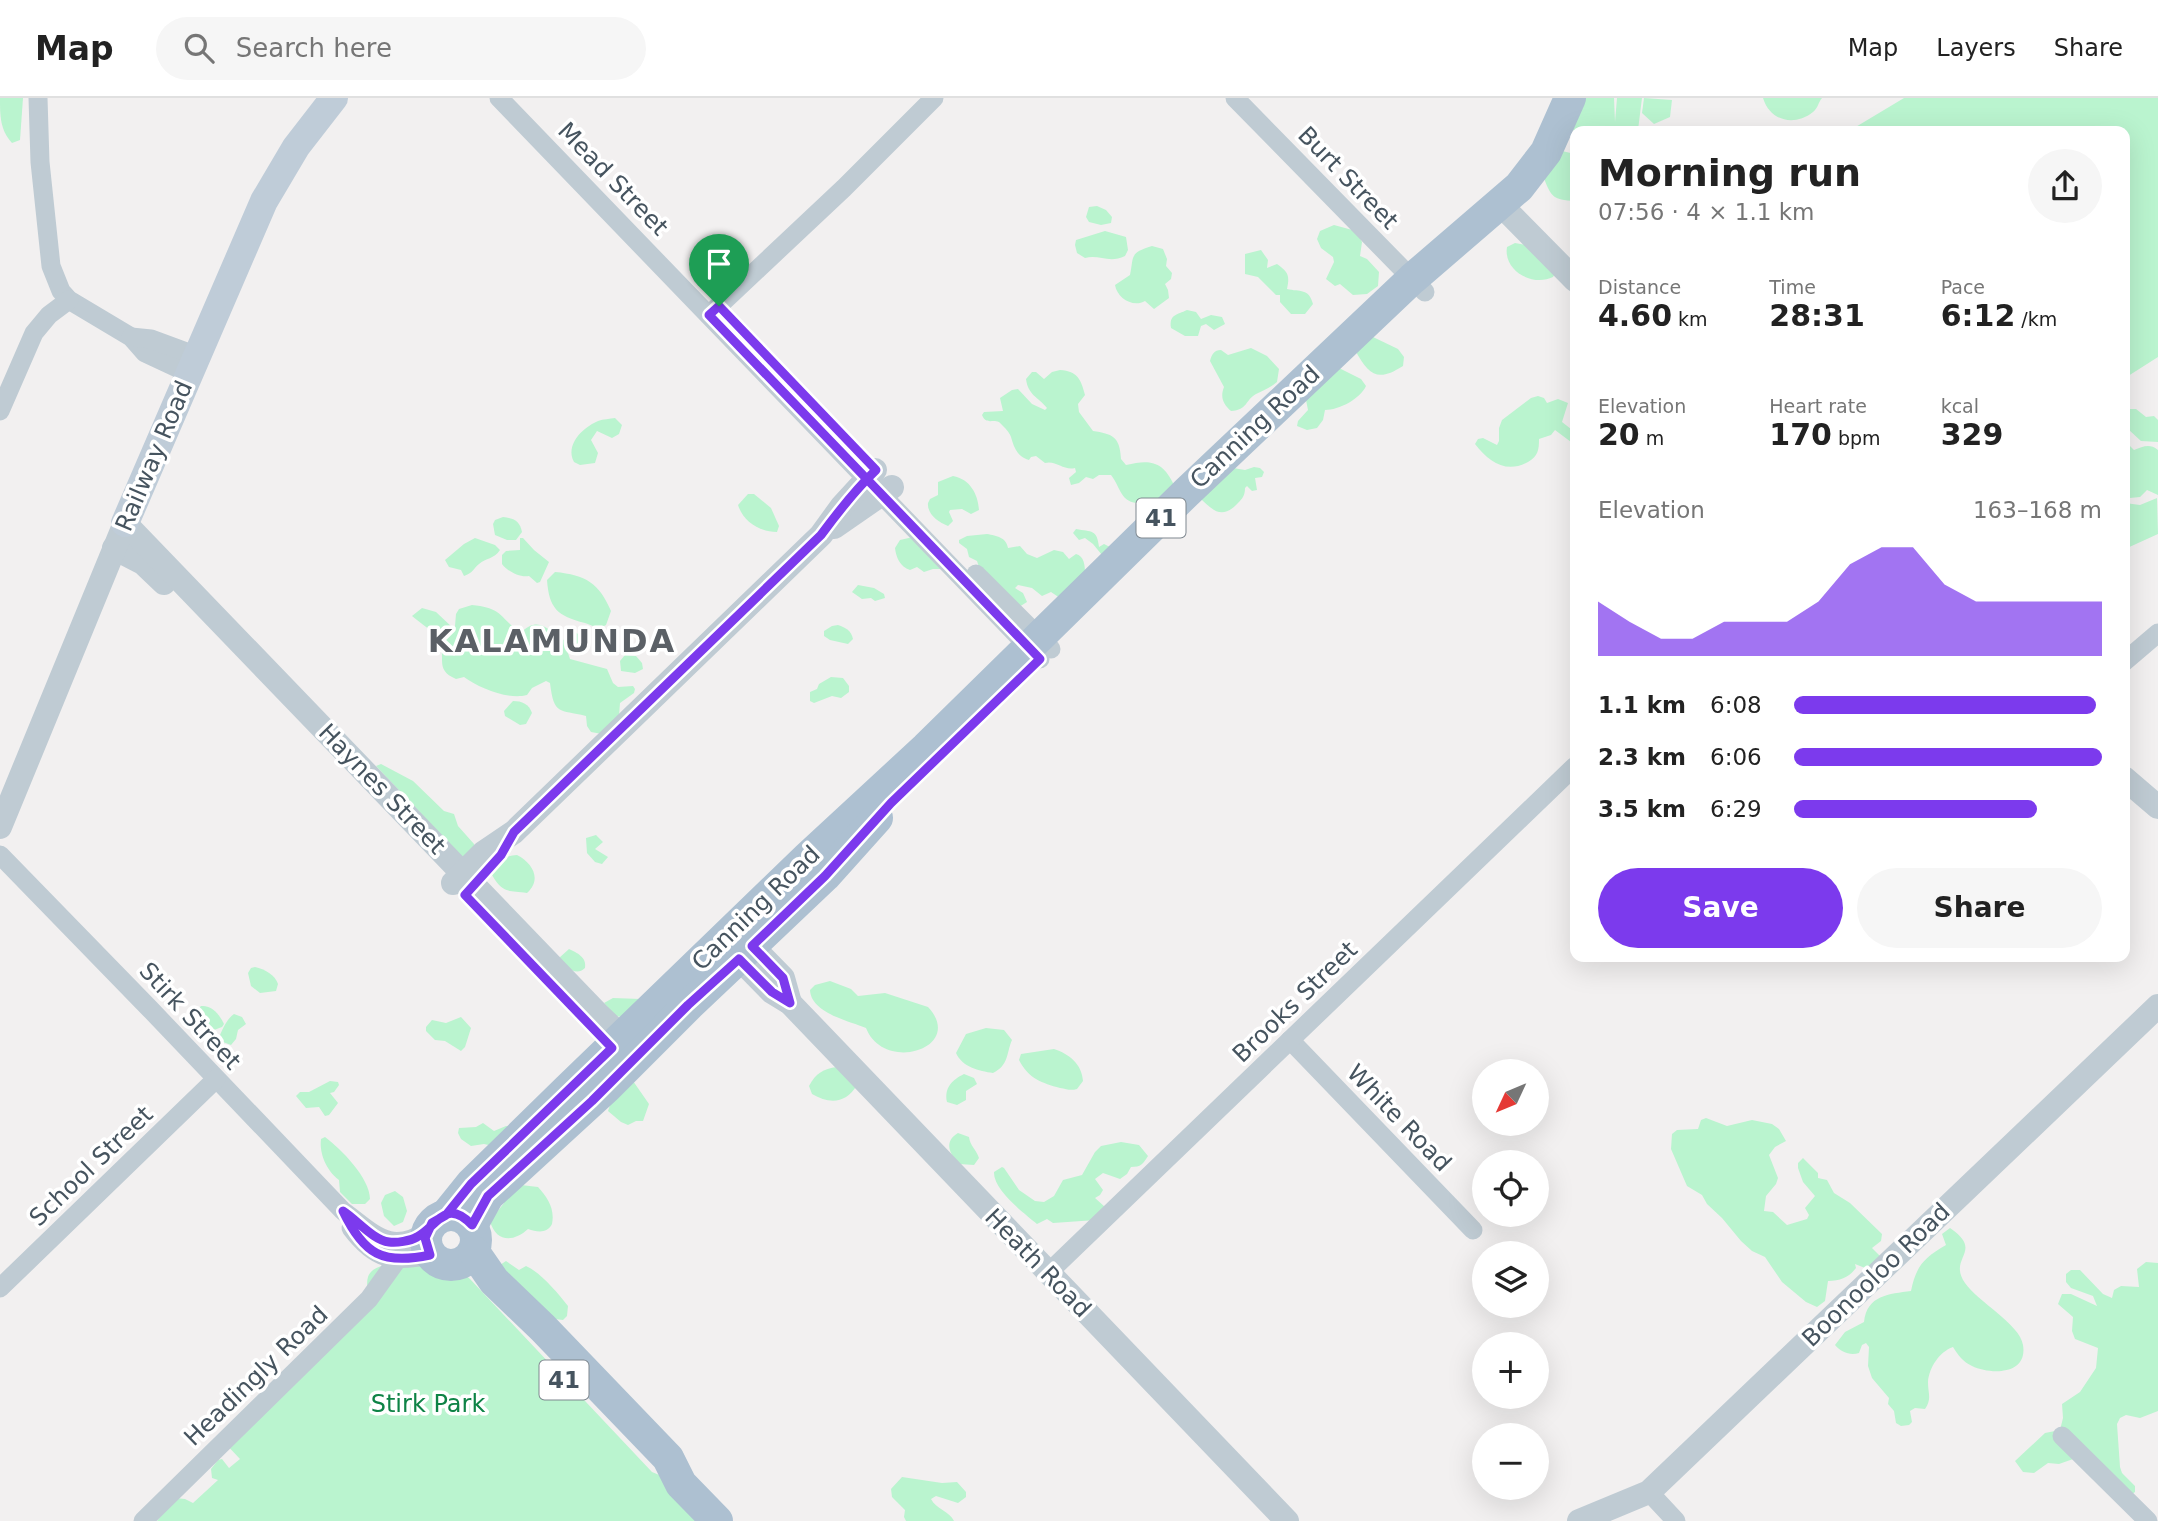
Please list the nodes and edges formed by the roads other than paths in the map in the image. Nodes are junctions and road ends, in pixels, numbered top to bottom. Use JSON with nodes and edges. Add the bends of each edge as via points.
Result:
{"nodes":[{"id":1,"x":38,"y":98,"type":"edge"},
{"id":2,"x":334,"y":98,"type":"edge"},
{"id":3,"x":499,"y":98,"type":"edge"},
{"id":4,"x":515,"y":98,"type":"edge"},
{"id":5,"x":934,"y":98,"type":"edge"},
{"id":6,"x":1235,"y":98,"type":"edge"},
{"id":7,"x":1570,"y":98,"type":"edge"},
{"id":8,"x":1501,"y":205,"type":"junction"},
{"id":9,"x":1570,"y":275,"type":"edge"},
{"id":10,"x":1418,"y":286,"type":"junction"},
{"id":11,"x":69,"y":300,"type":"junction"},
{"id":12,"x":714,"y":310,"type":"junction"},
{"id":13,"x":194,"y":365,"type":"junction"},
{"id":14,"x":0,"y":411,"type":"edge"},
{"id":15,"x":879,"y":482,"type":"junction"},
{"id":16,"x":120,"y":536,"type":"junction"},
{"id":17,"x":2158,"y":633,"type":"edge"},
{"id":18,"x":1040,"y":648,"type":"junction"},
{"id":19,"x":2132,"y":656,"type":"edge"},
{"id":20,"x":2130,"y":770,"type":"edge"},
{"id":21,"x":1570,"y":771,"type":"edge"},
{"id":22,"x":2130,"y":783,"type":"edge"},
{"id":23,"x":2153,"y":802,"type":"edge"},
{"id":24,"x":0,"y":827,"type":"edge"},
{"id":25,"x":0,"y":855,"type":"edge"},
{"id":26,"x":464,"y":884,"type":"junction"},
{"id":27,"x":737,"y":944,"type":"junction"},
{"id":28,"x":2158,"y":1006,"type":"edge"},
{"id":29,"x":1290,"y":1041,"type":"junction"},
{"id":30,"x":626,"y":1051,"type":"junction"},
{"id":31,"x":216,"y":1079,"type":"junction"},
{"id":32,"x":343,"y":1211,"type":"junction"},
{"id":33,"x":1473,"y":1230,"type":"dead end"},
{"id":34,"x":451,"y":1240,"type":"junction"},
{"id":35,"x":397,"y":1260,"type":"junction"},
{"id":36,"x":1048,"y":1273,"type":"junction"},
{"id":37,"x":0,"y":1288,"type":"edge"},
{"id":38,"x":2062,"y":1436,"type":"dead end"},
{"id":39,"x":1649,"y":1492,"type":"junction"},
{"id":40,"x":143,"y":1521,"type":"edge"},
{"id":41,"x":717,"y":1521,"type":"edge"},
{"id":42,"x":1287,"y":1521,"type":"edge"},
{"id":43,"x":1578,"y":1521,"type":"edge"},
{"id":44,"x":1676,"y":1521,"type":"edge"},
{"id":45,"x":2148,"y":1521,"type":"edge"}],
"edges":[{"from":1,"to":11,"type":"street","via":[[51,266]]},
{"from":2,"to":13,"type":"main road","name":"Railway Road","via":[[269,192]]},
{"from":3,"to":12,"type":"street","name":"Mead Street"},
{"from":4,"to":12,"type":"street","name":"Mead Street"},
{"from":5,"to":12,"type":"street"},
{"from":6,"to":10,"type":"street","name":"Burt Street"},
{"from":7,"to":8,"type":"main road","name":"Canning Road","number":"41","via":[[1534,171]]},
{"from":8,"to":9,"type":"street"},
{"from":8,"to":10,"type":"main road","name":"Canning Road","number":"41"},
{"from":10,"to":18,"type":"main road","name":"Canning Road","number":"41","via":[[1180,523]]},
{"from":11,"to":13,"type":"street","via":[[131,337],[145,353]]},
{"from":11,"to":14,"type":"street","via":[[34,333]]},
{"from":12,"to":15,"type":"street","name":"Mead Street"},
{"from":13,"to":16,"type":"main road","name":"Railway Road"},
{"from":15,"to":18,"type":"street","name":"Mead Street"},
{"from":15,"to":26,"type":"street","via":[[842,506],[821,535],[514,832],[501,855]]},
{"from":16,"to":24,"type":"street","name":"Railway Road"},
{"from":16,"to":26,"type":"street","name":"Haynes Street","via":[[193,603]]},
{"from":17,"to":19,"type":"street"},
{"from":18,"to":27,"type":"main road","name":"Canning Road","number":"41","via":[[825,876],[797,885]]},
{"from":20,"to":23,"type":"street"},
{"from":21,"to":29,"type":"street","name":"Brooks Street"},
{"from":22,"to":23,"type":"street"},
{"from":25,"to":31,"type":"street","name":"Stirk Street"},
{"from":26,"to":30,"type":"street","name":"Haynes Street"},
{"from":27,"to":30,"type":"main road","name":"Canning Road","number":"41"},
{"from":27,"to":36,"type":"street","name":"Heath Road","via":[[783,978],[790,1003]]},
{"from":28,"to":39,"type":"street","name":"Boonooloo Road"},
{"from":29,"to":33,"type":"street","name":"White Road"},
{"from":29,"to":36,"type":"street","name":"Brooks Street"},
{"from":30,"to":34,"type":"main road","name":"Canning Road","number":"41"},
{"from":31,"to":32,"type":"street","name":"Stirk Street"},
{"from":31,"to":37,"type":"street","name":"School Street"},
{"from":32,"to":34,"type":"street","name":"Stirk Street","via":[[389,1242]]},
{"from":32,"to":35,"type":"street","name":"Stirk Street","via":[[352,1230],[369,1248]]},
{"from":34,"to":35,"type":"street"},
{"from":34,"to":41,"type":"main road","number":"41","via":[[494,1281],[536,1336],[593,1396],[668,1458],[681,1484]]},
{"from":35,"to":40,"type":"street","name":"Headingly Road","via":[[369,1299]]},
{"from":36,"to":42,"type":"street","name":"Heath Road"},
{"from":38,"to":45,"type":"street"},
{"from":39,"to":43,"type":"street","name":"Boonooloo Road"},
{"from":39,"to":44,"type":"street"}]}
